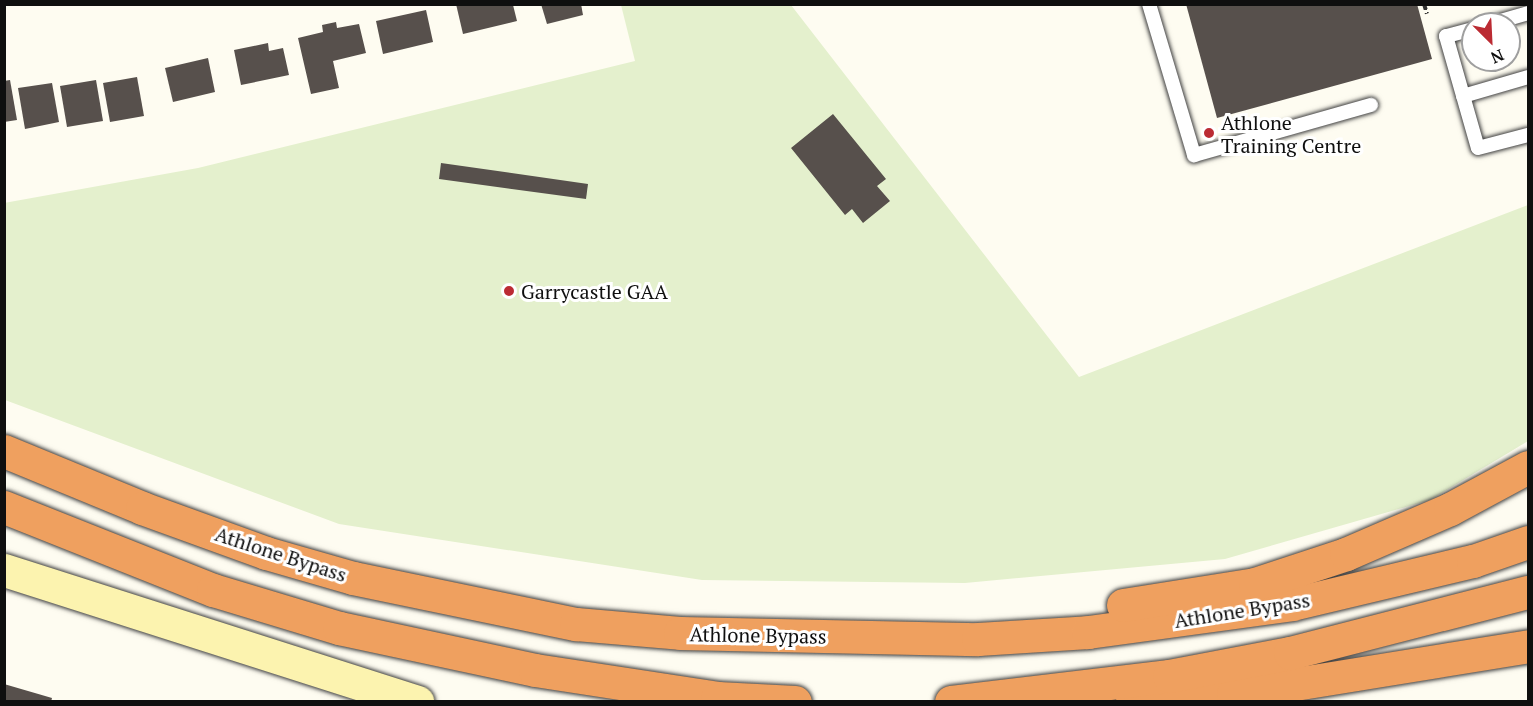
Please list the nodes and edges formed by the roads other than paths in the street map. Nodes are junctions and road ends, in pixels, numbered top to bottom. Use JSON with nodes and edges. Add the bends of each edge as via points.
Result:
{"nodes":[{"id":1,"x":1149,"y":4,"type":"edge"},
{"id":2,"x":1461,"y":32,"type":"edge"},
{"id":3,"x":1528,"y":77,"type":"edge"},
{"id":4,"x":1463,"y":96,"type":"junction"},
{"id":5,"x":1371,"y":105,"type":"dead end"},
{"id":6,"x":1528,"y":135,"type":"edge"},
{"id":7,"x":4,"y":451,"type":"edge"},
{"id":8,"x":1528,"y":467,"type":"edge"},
{"id":9,"x":4,"y":507,"type":"edge"},
{"id":10,"x":1528,"y":542,"type":"edge"},
{"id":11,"x":4,"y":570,"type":"edge"},
{"id":12,"x":1528,"y":592,"type":"edge"},
{"id":13,"x":874,"y":637,"type":"junction"},
{"id":14,"x":1528,"y":646,"type":"edge"},
{"id":15,"x":415,"y":701,"type":"edge"},
{"id":16,"x":795,"y":702,"type":"edge"},
{"id":17,"x":951,"y":702,"type":"edge"},
{"id":18,"x":1120,"y":702,"type":"edge"}],
"edges":[{"from":1,"to":5,"type":"lane","via":[[1194,155]]},
{"from":2,"to":4,"type":"lane","via":[[1446,36]]},
{"from":3,"to":4,"type":"lane"},
{"from":4,"to":6,"type":"lane","via":[[1478,148]]},
{"from":7,"to":13,"type":"highway","name":"Athlone Bypass","via":[[142,508],[266,553],[353,578],[479,606],[576,624],[680,633]]},
{"from":8,"to":13,"type":"highway","via":[[1450,509],[1346,554],[1255,584],[1185,597]]},
{"from":9,"to":16,"type":"highway","via":[[213,590],[339,628],[535,670],[717,698]]},
{"from":10,"to":13,"type":"highway","name":"Athlone Bypass","via":[[1473,561],[1292,604],[1186,620],[1088,632],[978,639]]},
{"from":11,"to":15,"type":"street"},
{"from":12,"to":17,"type":"highway","via":[[1279,656],[1169,676]]},
{"from":14,"to":18,"type":"highway","via":[[1233,694]]}]}
